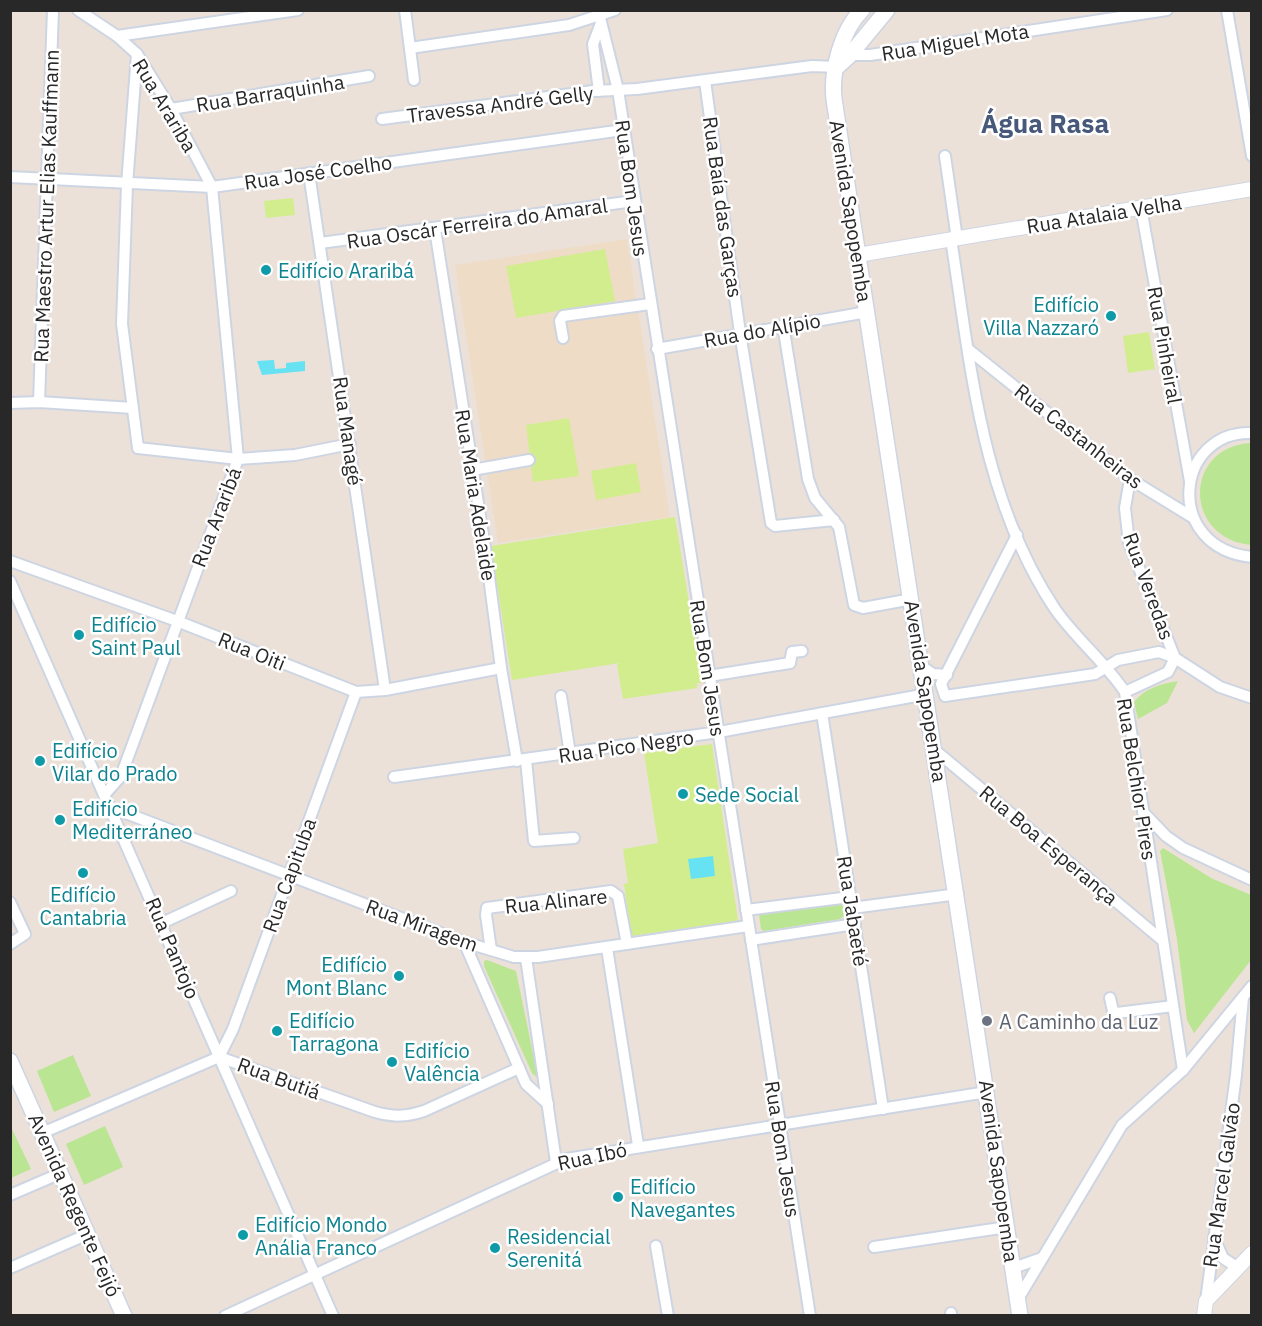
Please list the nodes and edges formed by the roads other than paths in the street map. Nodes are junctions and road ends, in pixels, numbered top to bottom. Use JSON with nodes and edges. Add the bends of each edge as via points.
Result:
{"nodes":[{"id":1,"x":53,"y":10,"type":"edge"},
{"id":2,"x":78,"y":10,"type":"edge"},
{"id":3,"x":298,"y":10,"type":"edge"},
{"id":4,"x":405,"y":10,"type":"edge"},
{"id":5,"x":615,"y":10,"type":"edge"},
{"id":6,"x":876,"y":10,"type":"edge"},
{"id":7,"x":886,"y":10,"type":"edge"},
{"id":8,"x":1167,"y":10,"type":"edge"},
{"id":9,"x":1227,"y":10,"type":"edge"},
{"id":10,"x":861,"y":11,"type":"edge"},
{"id":11,"x":600,"y":16,"type":"edge"},
{"id":12,"x":117,"y":36,"type":"junction"},
{"id":13,"x":866,"y":36,"type":"junction"},
{"id":14,"x":410,"y":48,"type":"junction"},
{"id":15,"x":137,"y":54,"type":"junction"},
{"id":16,"x":842,"y":58,"type":"junction"},
{"id":17,"x":369,"y":76,"type":"dead end"},
{"id":18,"x":414,"y":80,"type":"dead end"},
{"id":19,"x":705,"y":81,"type":"junction"},
{"id":20,"x":618,"y":90,"type":"junction"},
{"id":21,"x":599,"y":91,"type":"junction"},
{"id":22,"x":171,"y":109,"type":"junction"},
{"id":23,"x":382,"y":119,"type":"dead end"},
{"id":24,"x":623,"y":130,"type":"junction"},
{"id":25,"x":945,"y":156,"type":"dead end"},
{"id":26,"x":1251,"y":156,"type":"edge"},
{"id":27,"x":309,"y":173,"type":"junction"},
{"id":28,"x":10,"y":177,"type":"edge"},
{"id":29,"x":47,"y":178,"type":"junction"},
{"id":30,"x":127,"y":185,"type":"junction"},
{"id":31,"x":212,"y":187,"type":"junction"},
{"id":32,"x":1251,"y":189,"type":"edge"},
{"id":33,"x":634,"y":201,"type":"junction"},
{"id":34,"x":1141,"y":208,"type":"junction"},
{"id":35,"x":435,"y":229,"type":"junction"},
{"id":36,"x":954,"y":239,"type":"junction"},
{"id":37,"x":320,"y":243,"type":"junction"},
{"id":38,"x":858,"y":255,"type":"junction"},
{"id":39,"x":650,"y":304,"type":"junction"},
{"id":40,"x":867,"y":312,"type":"junction"},
{"id":41,"x":783,"y":325,"type":"junction"},
{"id":42,"x":740,"y":333,"type":"junction"},
{"id":43,"x":563,"y":338,"type":"dead end"},
{"id":44,"x":657,"y":350,"type":"junction"},
{"id":45,"x":969,"y":350,"type":"junction"},
{"id":46,"x":39,"y":402,"type":"junction"},
{"id":47,"x":10,"y":403,"type":"edge"},
{"id":48,"x":134,"y":408,"type":"junction"},
{"id":49,"x":1251,"y":433,"type":"edge"},
{"id":50,"x":350,"y":444,"type":"junction"},
{"id":51,"x":238,"y":459,"type":"junction"},
{"id":52,"x":529,"y":460,"type":"dead end"},
{"id":53,"x":472,"y":470,"type":"junction"},
{"id":54,"x":1130,"y":479,"type":"junction"},
{"id":55,"x":1190,"y":481,"type":"junction"},
{"id":56,"x":1192,"y":517,"type":"junction"},
{"id":57,"x":834,"y":520,"type":"junction"},
{"id":58,"x":1017,"y":536,"type":"junction"},
{"id":59,"x":1251,"y":557,"type":"edge"},
{"id":60,"x":10,"y":561,"type":"edge"},
{"id":61,"x":10,"y":581,"type":"edge"},
{"id":62,"x":912,"y":599,"type":"junction"},
{"id":63,"x":177,"y":621,"type":"junction"},
{"id":64,"x":802,"y":651,"type":"dead end"},
{"id":65,"x":1175,"y":658,"type":"junction"},
{"id":66,"x":923,"y":667,"type":"junction"},
{"id":67,"x":501,"y":668,"type":"junction"},
{"id":68,"x":1108,"y":668,"type":"junction"},
{"id":69,"x":947,"y":675,"type":"junction"},
{"id":70,"x":710,"y":676,"type":"junction"},
{"id":71,"x":385,"y":690,"type":"junction"},
{"id":72,"x":356,"y":692,"type":"junction"},
{"id":73,"x":1125,"y":692,"type":"junction"},
{"id":74,"x":927,"y":694,"type":"junction"},
{"id":75,"x":561,"y":696,"type":"dead end"},
{"id":76,"x":1251,"y":698,"type":"edge"},
{"id":77,"x":822,"y":713,"type":"junction"},
{"id":78,"x":719,"y":732,"type":"junction"},
{"id":79,"x":936,"y":751,"type":"junction"},
{"id":80,"x":570,"y":754,"type":"junction"},
{"id":81,"x":521,"y":761,"type":"junction"},
{"id":82,"x":394,"y":777,"type":"dead end"},
{"id":83,"x":105,"y":794,"type":"junction"},
{"id":84,"x":110,"y":807,"type":"junction"},
{"id":85,"x":1143,"y":812,"type":"junction"},
{"id":86,"x":574,"y":838,"type":"dead end"},
{"id":87,"x":289,"y":875,"type":"junction"},
{"id":88,"x":1251,"y":880,"type":"edge"},
{"id":89,"x":231,"y":891,"type":"dead end"},
{"id":90,"x":958,"y":894,"type":"junction"},
{"id":91,"x":10,"y":902,"type":"edge"},
{"id":92,"x":851,"y":902,"type":"junction"},
{"id":93,"x":746,"y":909,"type":"junction"},
{"id":94,"x":162,"y":923,"type":"junction"},
{"id":95,"x":855,"y":924,"type":"junction"},
{"id":96,"x":748,"y":926,"type":"junction"},
{"id":97,"x":751,"y":940,"type":"junction"},
{"id":98,"x":1162,"y":940,"type":"junction"},
{"id":99,"x":464,"y":942,"type":"junction"},
{"id":100,"x":10,"y":944,"type":"edge"},
{"id":101,"x":627,"y":944,"type":"junction"},
{"id":102,"x":607,"y":948,"type":"junction"},
{"id":103,"x":491,"y":950,"type":"junction"},
{"id":104,"x":526,"y":958,"type":"junction"},
{"id":105,"x":1251,"y":986,"type":"edge"},
{"id":106,"x":1243,"y":997,"type":"junction"},
{"id":107,"x":1110,"y":998,"type":"dead end"},
{"id":108,"x":1173,"y":1006,"type":"junction"},
{"id":109,"x":219,"y":1056,"type":"junction"},
{"id":110,"x":10,"y":1061,"type":"edge"},
{"id":111,"x":519,"y":1068,"type":"junction"},
{"id":112,"x":1183,"y":1070,"type":"junction"},
{"id":113,"x":987,"y":1092,"type":"junction"},
{"id":114,"x":548,"y":1104,"type":"junction"},
{"id":115,"x":883,"y":1109,"type":"junction"},
{"id":116,"x":779,"y":1126,"type":"junction"},
{"id":117,"x":42,"y":1133,"type":"junction"},
{"id":118,"x":638,"y":1146,"type":"junction"},
{"id":119,"x":556,"y":1162,"type":"junction"},
{"id":120,"x":60,"y":1173,"type":"junction"},
{"id":121,"x":10,"y":1196,"type":"edge"},
{"id":122,"x":1007,"y":1227,"type":"junction"},
{"id":123,"x":88,"y":1234,"type":"junction"},
{"id":124,"x":1213,"y":1238,"type":"junction"},
{"id":125,"x":656,"y":1246,"type":"dead end"},
{"id":126,"x":874,"y":1247,"type":"dead end"},
{"id":127,"x":1251,"y":1252,"type":"edge"},
{"id":128,"x":1042,"y":1258,"type":"junction"},
{"id":129,"x":10,"y":1268,"type":"edge"},
{"id":130,"x":1013,"y":1268,"type":"junction"},
{"id":131,"x":1238,"y":1268,"type":"junction"},
{"id":132,"x":316,"y":1275,"type":"junction"},
{"id":133,"x":1018,"y":1299,"type":"junction"},
{"id":134,"x":1206,"y":1300,"type":"junction"},
{"id":135,"x":124,"y":1316,"type":"edge"},
{"id":136,"x":225,"y":1316,"type":"edge"},
{"id":137,"x":333,"y":1316,"type":"edge"},
{"id":138,"x":668,"y":1316,"type":"edge"},
{"id":139,"x":810,"y":1316,"type":"edge"},
{"id":140,"x":1020,"y":1316,"type":"edge"},
{"id":141,"x":1204,"y":1316,"type":"edge"}],
"edges":[{"from":1,"to":29,"type":"street","name":"Rua Maestro Artur Elias Kauffmann"},
{"from":2,"to":12,"type":"street","name":"Rua Arariba"},
{"from":3,"to":12,"type":"street"},
{"from":4,"to":14,"type":"street"},
{"from":5,"to":11,"type":"street"},
{"from":6,"to":13,"type":"main road"},
{"from":7,"to":13,"type":"main road"},
{"from":8,"to":16,"type":"street","name":"Rua Miguel Mota"},
{"from":9,"to":26,"type":"street"},
{"from":10,"to":16,"type":"main road","name":"Avenida Sapopemba"},
{"from":11,"to":14,"type":"street","via":[[569,25]]},
{"from":11,"to":20,"type":"street","name":"Rua Bom Jesus"},
{"from":11,"to":21,"type":"street","via":[[593,44]]},
{"from":12,"to":15,"type":"street","name":"Rua Arariba"},
{"from":13,"to":16,"type":"main road"},
{"from":14,"to":18,"type":"street"},
{"from":15,"to":22,"type":"street","name":"Rua Arariba"},
{"from":15,"to":30,"type":"street"},
{"from":16,"to":19,"type":"street","name":"Rua Miguel Mota"},
{"from":16,"to":38,"type":"main road","name":"Avenida Sapopemba","via":[[833,80],[834,93]]},
{"from":17,"to":22,"type":"street","name":"Rua Barraquinha"},
{"from":19,"to":20,"type":"street","name":"Rua Miguel Mota"},
{"from":19,"to":42,"type":"street","name":"Rua Baía das Garças"},
{"from":20,"to":21,"type":"street","name":"Travessa André Gelly"},
{"from":20,"to":24,"type":"street","name":"Rua Bom Jesus"},
{"from":21,"to":23,"type":"street","name":"Travessa André Gelly"},
{"from":22,"to":31,"type":"street","name":"Rua Arariba"},
{"from":24,"to":27,"type":"street","name":"Rua José Coelho"},
{"from":24,"to":33,"type":"street","name":"Rua Bom Jesus"},
{"from":25,"to":36,"type":"street"},
{"from":27,"to":31,"type":"street","name":"Rua José Coelho"},
{"from":27,"to":37,"type":"street","name":"Rua Managé"},
{"from":28,"to":29,"type":"street","name":"Rua José Coelho"},
{"from":29,"to":30,"type":"street","name":"Rua José Coelho"},
{"from":29,"to":46,"type":"street","name":"Rua Maestro Artur Elias Kauffmann"},
{"from":30,"to":31,"type":"street","name":"Rua José Coelho"},
{"from":30,"to":48,"type":"street","via":[[122,324]]},
{"from":31,"to":51,"type":"street","name":"Rua Araribá"},
{"from":32,"to":34,"type":"street","name":"Rua Atalaia Velha"},
{"from":33,"to":35,"type":"street","name":"Rua Oscár Ferreira do Amaral"},
{"from":33,"to":39,"type":"street","name":"Rua Bom Jesus"},
{"from":34,"to":36,"type":"street","name":"Rua Atalaia Velha"},
{"from":34,"to":55,"type":"street","name":"Rua Pinheiral"},
{"from":35,"to":37,"type":"street","name":"Rua Oscár Ferreira do Amaral"},
{"from":35,"to":53,"type":"street","name":"Rua Maria Adelaide"},
{"from":36,"to":38,"type":"street","name":"Rua Atalaia Velha"},
{"from":36,"to":45,"type":"street","name":"Rua Belchior Pires"},
{"from":37,"to":50,"type":"street","name":"Rua Managé"},
{"from":38,"to":40,"type":"main road","name":"Avenida Sapopemba"},
{"from":39,"to":43,"type":"street","via":[[563,316]]},
{"from":39,"to":44,"type":"street","name":"Rua Bom Jesus"},
{"from":40,"to":41,"type":"street","name":"Rua do Alípio"},
{"from":40,"to":62,"type":"main road","name":"Avenida Sapopemba"},
{"from":41,"to":42,"type":"street","name":"Rua do Alípio"},
{"from":41,"to":57,"type":"street","via":[[810,490]]},
{"from":42,"to":44,"type":"street","name":"Rua do Alípio"},
{"from":42,"to":57,"type":"street","name":"Rua Baía das Garças","via":[[771,523],[775,526]]},
{"from":44,"to":70,"type":"street","name":"Rua Bom Jesus"},
{"from":45,"to":54,"type":"street","name":"Rua Castanheiras"},
{"from":45,"to":58,"type":"street","name":"Rua Belchior Pires","via":[[986,452]]},
{"from":46,"to":47,"type":"street"},
{"from":46,"to":48,"type":"street"},
{"from":48,"to":51,"type":"street","via":[[139,449]]},
{"from":49,"to":55,"type":"street","via":[[1225,438],[1209,448]]},
{"from":50,"to":51,"type":"street","via":[[296,455]]},
{"from":50,"to":71,"type":"street","name":"Rua Managé"},
{"from":51,"to":63,"type":"street","name":"Rua Araribá"},
{"from":52,"to":53,"type":"street"},
{"from":53,"to":67,"type":"street","name":"Rua Maria Adelaide"},
{"from":54,"to":56,"type":"street","name":"Rua Castanheiras"},
{"from":54,"to":65,"type":"street","name":"Rua Veredas","via":[[1125,508],[1129,543]]},
{"from":55,"to":56,"type":"street","name":"Rua Pinheiral"},
{"from":56,"to":59,"type":"street","via":[[1216,547]]},
{"from":57,"to":62,"type":"street","via":[[842,539],[854,605],[863,608]]},
{"from":58,"to":68,"type":"street","name":"Rua Belchior Pires","via":[[1056,610]]},
{"from":58,"to":69,"type":"street"},
{"from":60,"to":63,"type":"street","name":"Rua Oiti"},
{"from":61,"to":83,"type":"street","name":"Rua Pantojo"},
{"from":62,"to":66,"type":"main road","name":"Avenida Sapopemba"},
{"from":63,"to":72,"type":"street","name":"Rua Oiti"},
{"from":63,"to":83,"type":"street","name":"Rua Araribá","via":[[121,776]]},
{"from":64,"to":70,"type":"street","via":[[792,652],[790,663]]},
{"from":65,"to":68,"type":"street","via":[[1159,652],[1118,660]]},
{"from":65,"to":73,"type":"street","via":[[1168,672]]},
{"from":65,"to":76,"type":"street","via":[[1205,679]]},
{"from":66,"to":69,"type":"street","via":[[933,674]]},
{"from":66,"to":74,"type":"main road","name":"Avenida Sapopemba"},
{"from":67,"to":71,"type":"street","name":"Rua Oiti"},
{"from":67,"to":81,"type":"street","name":"Rua Maria Adelaide"},
{"from":68,"to":69,"type":"street","via":[[1069,679],[950,696],[943,695],[941,689]]},
{"from":68,"to":73,"type":"street","name":"Rua Belchior Pires"},
{"from":70,"to":78,"type":"street","name":"Rua Bom Jesus"},
{"from":71,"to":72,"type":"street","name":"Rua Oiti"},
{"from":72,"to":87,"type":"street","name":"Rua Capituba"},
{"from":73,"to":85,"type":"street","name":"Rua Belchior Pires"},
{"from":74,"to":77,"type":"street","name":"Rua Pico Negro"},
{"from":74,"to":79,"type":"main road","name":"Avenida Sapopemba"},
{"from":75,"to":80,"type":"street"},
{"from":77,"to":78,"type":"street","name":"Rua Pico Negro"},
{"from":77,"to":92,"type":"street","name":"Rua Jabaeté"},
{"from":78,"to":80,"type":"street","name":"Rua Pico Negro"},
{"from":78,"to":93,"type":"street","name":"Rua Bom Jesus"},
{"from":79,"to":90,"type":"main road","name":"Avenida Sapopemba"},
{"from":79,"to":98,"type":"street","name":"Rua Boa Esperança"},
{"from":80,"to":81,"type":"street","name":"Rua Pico Negro"},
{"from":81,"to":82,"type":"street","name":"Rua Pico Negro"},
{"from":81,"to":86,"type":"street","name":"Rua Maria Adelaide","via":[[534,841]]},
{"from":83,"to":84,"type":"street","name":"Rua Pantojo"},
{"from":84,"to":87,"type":"street","name":"Rua Miragem"},
{"from":84,"to":94,"type":"street","name":"Rua Pantojo"},
{"from":85,"to":88,"type":"street","via":[[1183,848]]},
{"from":85,"to":98,"type":"street","name":"Rua Belchior Pires"},
{"from":87,"to":99,"type":"street","name":"Rua Miragem"},
{"from":87,"to":109,"type":"street","name":"Rua Capituba","via":[[233,1029]]},
{"from":89,"to":94,"type":"street"},
{"from":90,"to":92,"type":"street"},
{"from":90,"to":113,"type":"main road","name":"Avenida Sapopemba"},
{"from":91,"to":100,"type":"street","via":[[25,934]]},
{"from":92,"to":93,"type":"street"},
{"from":92,"to":95,"type":"street","name":"Rua Jabaeté"},
{"from":93,"to":96,"type":"street","name":"Rua Bom Jesus"},
{"from":94,"to":109,"type":"street","name":"Rua Pantojo"},
{"from":95,"to":97,"type":"street"},
{"from":95,"to":115,"type":"street","name":"Rua Jabaeté"},
{"from":96,"to":97,"type":"street","name":"Rua Bom Jesus"},
{"from":96,"to":101,"type":"street","name":"Rua Miragem"},
{"from":97,"to":116,"type":"street","name":"Rua Bom Jesus"},
{"from":98,"to":108,"type":"street","name":"Rua Belchior Pires"},
{"from":99,"to":103,"type":"street","name":"Rua Miragem"},
{"from":99,"to":111,"type":"street"},
{"from":101,"to":102,"type":"street","name":"Rua Miragem"},
{"from":101,"to":103,"type":"street","name":"Rua Alinare","via":[[618,896],[611,891],[487,908]]},
{"from":102,"to":104,"type":"street","name":"Rua Miragem"},
{"from":102,"to":118,"type":"street"},
{"from":103,"to":104,"type":"street","name":"Rua Miragem"},
{"from":104,"to":114,"type":"street"},
{"from":105,"to":106,"type":"street"},
{"from":106,"to":112,"type":"street"},
{"from":106,"to":124,"type":"street","name":"Rua Marcel Galvão","via":[[1235,1086]]},
{"from":107,"to":108,"type":"street","via":[[1117,1013]]},
{"from":108,"to":112,"type":"street","name":"Rua Belchior Pires"},
{"from":109,"to":111,"type":"street","name":"Rua Butiá","via":[[393,1117],[424,1111]]},
{"from":109,"to":117,"type":"street","name":"Rua Butiá"},
{"from":109,"to":132,"type":"street","name":"Rua Pantojo"},
{"from":110,"to":117,"type":"main road","name":"Avenida Regente Feijó"},
{"from":111,"to":114,"type":"street","via":[[526,1084]]},
{"from":112,"to":128,"type":"street","via":[[1122,1125]]},
{"from":113,"to":115,"type":"street","name":"Rua Ibó"},
{"from":113,"to":122,"type":"main road","name":"Avenida Sapopemba"},
{"from":114,"to":119,"type":"street"},
{"from":115,"to":116,"type":"street","name":"Rua Ibó"},
{"from":116,"to":118,"type":"street","name":"Rua Ibó"},
{"from":116,"to":139,"type":"street","name":"Rua Bom Jesus"},
{"from":117,"to":120,"type":"main road","name":"Avenida Regente Feijó"},
{"from":118,"to":119,"type":"street","name":"Rua Ibó"},
{"from":119,"to":132,"type":"street","name":"Rua Ibó"},
{"from":120,"to":121,"type":"street"},
{"from":120,"to":123,"type":"main road","name":"Avenida Regente Feijó"},
{"from":122,"to":126,"type":"street"},
{"from":122,"to":130,"type":"main road","name":"Avenida Sapopemba"},
{"from":123,"to":129,"type":"street"},
{"from":123,"to":135,"type":"main road","name":"Avenida Regente Feijó"},
{"from":124,"to":131,"type":"street","via":[[1223,1258]]},
{"from":124,"to":134,"type":"street","name":"Rua Marcel Galvão"},
{"from":125,"to":138,"type":"street"},
{"from":127,"to":131,"type":"street"},
{"from":128,"to":130,"type":"street"},
{"from":128,"to":133,"type":"street"},
{"from":130,"to":133,"type":"main road","name":"Avenida Sapopemba"},
{"from":131,"to":134,"type":"street"},
{"from":132,"to":136,"type":"street","name":"Rua Ibó"},
{"from":132,"to":137,"type":"street","name":"Rua Pantojo"},
{"from":133,"to":140,"type":"main road","name":"Avenida Sapopemba"},
{"from":134,"to":141,"type":"street"}]}
